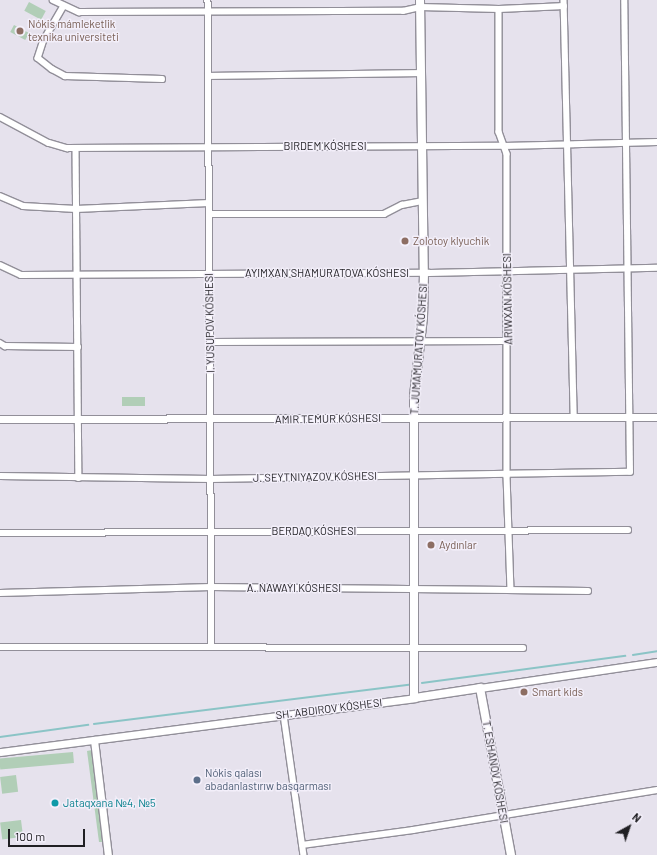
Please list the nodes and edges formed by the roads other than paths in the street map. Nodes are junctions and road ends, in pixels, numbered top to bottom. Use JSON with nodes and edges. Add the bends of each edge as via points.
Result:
{"nodes":[{"id":1,"x":54,"y":0,"type":"edge"},
{"id":2,"x":208,"y":0,"type":"edge"},
{"id":3,"x":624,"y":0,"type":"edge"},
{"id":4,"x":420,"y":3,"type":"edge"},
{"id":5,"x":564,"y":3,"type":"edge"},
{"id":6,"x":64,"y":6,"type":"junction"},
{"id":7,"x":499,"y":9,"type":"junction"},
{"id":8,"x":208,"y":13,"type":"junction"},
{"id":9,"x":422,"y":73,"type":"junction"},
{"id":10,"x":208,"y":76,"type":"junction"},
{"id":11,"x":162,"y":79,"type":"dead end"},
{"id":12,"x":0,"y":117,"type":"edge"},
{"id":13,"x":657,"y":142,"type":"edge"},
{"id":14,"x":625,"y":143,"type":"junction"},
{"id":15,"x":567,"y":144,"type":"junction"},
{"id":16,"x":209,"y":146,"type":"junction"},
{"id":17,"x":423,"y":146,"type":"junction"},
{"id":18,"x":504,"y":146,"type":"junction"},
{"id":19,"x":76,"y":148,"type":"junction"},
{"id":20,"x":0,"y":196,"type":"edge"},
{"id":21,"x":423,"y":201,"type":"junction"},
{"id":22,"x":209,"y":203,"type":"junction"},
{"id":23,"x":76,"y":208,"type":"junction"},
{"id":24,"x":209,"y":214,"type":"junction"},
{"id":25,"x":0,"y":265,"type":"edge"},
{"id":26,"x":657,"y":268,"type":"edge"},
{"id":27,"x":629,"y":269,"type":"junction"},
{"id":28,"x":570,"y":270,"type":"junction"},
{"id":29,"x":508,"y":272,"type":"junction"},
{"id":30,"x":210,"y":273,"type":"junction"},
{"id":31,"x":76,"y":274,"type":"junction"},
{"id":32,"x":424,"y":274,"type":"junction"},
{"id":33,"x":509,"y":341,"type":"junction"},
{"id":34,"x":210,"y":342,"type":"junction"},
{"id":35,"x":420,"y":342,"type":"junction"},
{"id":36,"x":0,"y":343,"type":"edge"},
{"id":37,"x":78,"y":347,"type":"junction"},
{"id":38,"x":509,"y":417,"type":"junction"},
{"id":39,"x":574,"y":417,"type":"junction"},
{"id":40,"x":630,"y":417,"type":"junction"},
{"id":41,"x":657,"y":417,"type":"edge"},
{"id":42,"x":414,"y":418,"type":"junction"},
{"id":43,"x":0,"y":419,"type":"edge"},
{"id":44,"x":79,"y":419,"type":"junction"},
{"id":45,"x":212,"y":419,"type":"junction"},
{"id":46,"x":0,"y":476,"type":"edge"},
{"id":47,"x":415,"y":476,"type":"junction"},
{"id":48,"x":508,"y":476,"type":"junction"},
{"id":49,"x":79,"y":478,"type":"junction"},
{"id":50,"x":211,"y":479,"type":"junction"},
{"id":51,"x":628,"y":530,"type":"dead end"},
{"id":52,"x":212,"y":531,"type":"junction"},
{"id":53,"x":414,"y":531,"type":"junction"},
{"id":54,"x":508,"y":531,"type":"junction"},
{"id":55,"x":0,"y":533,"type":"edge"},
{"id":56,"x":211,"y":588,"type":"junction"},
{"id":57,"x":414,"y":589,"type":"junction"},
{"id":58,"x":511,"y":590,"type":"junction"},
{"id":59,"x":588,"y":591,"type":"dead end"},
{"id":60,"x":0,"y":593,"type":"edge"},
{"id":61,"x":212,"y":646,"type":"junction"},
{"id":62,"x":0,"y":647,"type":"edge"},
{"id":63,"x":415,"y":647,"type":"junction"},
{"id":64,"x":523,"y":648,"type":"dead end"},
{"id":65,"x":657,"y":662,"type":"edge"},
{"id":66,"x":480,"y":688,"type":"junction"},
{"id":67,"x":414,"y":698,"type":"junction"},
{"id":68,"x":284,"y":714,"type":"junction"},
{"id":69,"x":94,"y":740,"type":"junction"},
{"id":70,"x":0,"y":752,"type":"edge"},
{"id":71,"x":657,"y":790,"type":"edge"},
{"id":72,"x":503,"y":814,"type":"junction"},
{"id":73,"x":302,"y":845,"type":"junction"},
{"id":74,"x":108,"y":855,"type":"edge"},
{"id":75,"x":304,"y":855,"type":"edge"},
{"id":76,"x":511,"y":855,"type":"edge"}],
"edges":[{"from":1,"to":6,"type":"street"},
{"from":2,"to":8,"type":"street","name":"I. YUSUPOV KÓSHESI"},
{"from":3,"to":14,"type":"street"},
{"from":4,"to":7,"type":"street"},
{"from":4,"to":8,"type":"street","via":[[403,12]]},
{"from":4,"to":9,"type":"main road","name":"T. JUMAMURATOV KÓSHESI"},
{"from":5,"to":7,"type":"street"},
{"from":5,"to":15,"type":"street"},
{"from":6,"to":8,"type":"street","via":[[79,12]]},
{"from":6,"to":11,"type":"street","via":[[44,40],[38,58],[65,76]]},
{"from":7,"to":18,"type":"street","via":[[499,132]]},
{"from":8,"to":10,"type":"street","name":"I. YUSUPOV KÓSHESI"},
{"from":9,"to":10,"type":"street"},
{"from":9,"to":17,"type":"main road","name":"T. JUMAMURATOV KÓSHESI"},
{"from":10,"to":16,"type":"street","name":"I. YUSUPOV KÓSHESI"},
{"from":12,"to":19,"type":"street","name":"BIRDEM KÓSHESI","via":[[49,143]]},
{"from":13,"to":14,"type":"street","name":"BIRDEM KÓSHESI"},
{"from":14,"to":15,"type":"street","name":"BIRDEM KÓSHESI"},
{"from":14,"to":27,"type":"street"},
{"from":15,"to":18,"type":"street","name":"BIRDEM KÓSHESI"},
{"from":15,"to":28,"type":"street"},
{"from":16,"to":17,"type":"street","name":"BIRDEM KÓSHESI"},
{"from":16,"to":19,"type":"street","name":"BIRDEM KÓSHESI"},
{"from":16,"to":22,"type":"street","name":"I. YUSUPOV KÓSHESI"},
{"from":17,"to":18,"type":"street","name":"BIRDEM KÓSHESI"},
{"from":17,"to":21,"type":"main road","name":"T. JUMAMURATOV KÓSHESI"},
{"from":18,"to":29,"type":"street","via":[[507,154]]},
{"from":19,"to":23,"type":"street"},
{"from":20,"to":23,"type":"street","via":[[23,206]]},
{"from":21,"to":24,"type":"street","via":[[402,205],[384,214]]},
{"from":21,"to":32,"type":"main road","name":"T. JUMAMURATOV KÓSHESI"},
{"from":22,"to":23,"type":"street"},
{"from":22,"to":24,"type":"street","name":"I. YUSUPOV KÓSHESI"},
{"from":23,"to":31,"type":"street"},
{"from":24,"to":30,"type":"street","name":"I. YUSUPOV KÓSHESI"},
{"from":25,"to":31,"type":"street","via":[[21,276]]},
{"from":26,"to":27,"type":"street"},
{"from":27,"to":28,"type":"street"},
{"from":27,"to":40,"type":"street"},
{"from":28,"to":29,"type":"street"},
{"from":28,"to":39,"type":"street"},
{"from":29,"to":32,"type":"street"},
{"from":29,"to":33,"type":"street"},
{"from":30,"to":31,"type":"street"},
{"from":30,"to":32,"type":"street"},
{"from":30,"to":34,"type":"street","name":"I. YUSUPOV KÓSHESI"},
{"from":31,"to":37,"type":"street"},
{"from":32,"to":35,"type":"main road","name":"T. JUMAMURATOV KÓSHESI"},
{"from":33,"to":35,"type":"street"},
{"from":33,"to":38,"type":"street"},
{"from":34,"to":35,"type":"street"},
{"from":34,"to":45,"type":"street","name":"I. YUSUPOV KÓSHESI"},
{"from":35,"to":42,"type":"main road","name":"T. JUMAMURATOV KÓSHESI"},
{"from":36,"to":37,"type":"street","via":[[5,346]]},
{"from":37,"to":44,"type":"street"},
{"from":38,"to":39,"type":"street","name":"AMIR TEMUR KÓSHESI"},
{"from":38,"to":42,"type":"street","name":"AMIR TEMUR KÓSHESI"},
{"from":38,"to":48,"type":"street"},
{"from":39,"to":40,"type":"street","name":"AMIR TEMUR KÓSHESI"},
{"from":40,"to":41,"type":"street","name":"AMIR TEMUR KÓSHESI"},
{"from":40,"to":48,"type":"street","name":"J. SEYTNIYAZOV KÓSHESI","via":[[630,472]]},
{"from":42,"to":45,"type":"street","name":"AMIR TEMUR KÓSHESI"},
{"from":42,"to":47,"type":"main road","name":"T. JUMAMURATOV KÓSHESI"},
{"from":43,"to":44,"type":"street","name":"AMIR TEMUR KÓSHESI"},
{"from":44,"to":45,"type":"street","name":"AMIR TEMUR KÓSHESI"},
{"from":44,"to":49,"type":"street"},
{"from":45,"to":50,"type":"street","name":"I. YUSUPOV KÓSHESI"},
{"from":46,"to":49,"type":"street","name":"J. SEYTNIYAZOV KÓSHESI"},
{"from":47,"to":48,"type":"street","name":"J. SEYTNIYAZOV KÓSHESI"},
{"from":47,"to":50,"type":"street","name":"J. SEYTNIYAZOV KÓSHESI"},
{"from":47,"to":53,"type":"main road","name":"T. JUMAMURATOV KÓSHESI"},
{"from":48,"to":54,"type":"street"},
{"from":49,"to":50,"type":"street","name":"J. SEYTNIYAZOV KÓSHESI"},
{"from":50,"to":52,"type":"street","name":"I. YUSUPOV KÓSHESI"},
{"from":51,"to":54,"type":"street","name":"BERDAQ KÓSHESI"},
{"from":52,"to":53,"type":"street","name":"BERDAQ KÓSHESI"},
{"from":52,"to":55,"type":"street","name":"BERDAQ KÓSHESI"},
{"from":52,"to":56,"type":"street","name":"I. YUSUPOV KÓSHESI"},
{"from":53,"to":54,"type":"street","name":"BERDAQ KÓSHESI"},
{"from":53,"to":57,"type":"main road","name":"T. JUMAMURATOV KÓSHESI"},
{"from":54,"to":58,"type":"street"},
{"from":56,"to":57,"type":"street"},
{"from":56,"to":60,"type":"street"},
{"from":56,"to":61,"type":"street","name":"I. YUSUPOV KÓSHESI"},
{"from":57,"to":58,"type":"street"},
{"from":57,"to":63,"type":"main road","name":"T. JUMAMURATOV KÓSHESI"},
{"from":58,"to":59,"type":"street"},
{"from":61,"to":62,"type":"street"},
{"from":61,"to":63,"type":"street"},
{"from":63,"to":64,"type":"street"},
{"from":63,"to":67,"type":"main road","name":"T. JUMAMURATOV KÓSHESI"},
{"from":65,"to":66,"type":"street","name":"SH. ABDIROV KÓSHESI"},
{"from":66,"to":67,"type":"main road","name":"SH. ABDIROV KÓSHESI"},
{"from":66,"to":72,"type":"main road","name":"T. ESHANOV KÓSHESI"},
{"from":67,"to":68,"type":"street","name":"SH. ABDIROV KÓSHESI"},
{"from":68,"to":69,"type":"street","name":"SH. ABDIROV KÓSHESI"},
{"from":68,"to":73,"type":"street"},
{"from":69,"to":70,"type":"street","name":"SH. ABDIROV KÓSHESI"},
{"from":69,"to":74,"type":"street"},
{"from":71,"to":72,"type":"street"},
{"from":72,"to":73,"type":"street"},
{"from":72,"to":76,"type":"main road","name":"T. ESHANOV KÓSHESI"},
{"from":73,"to":75,"type":"street"}]}
